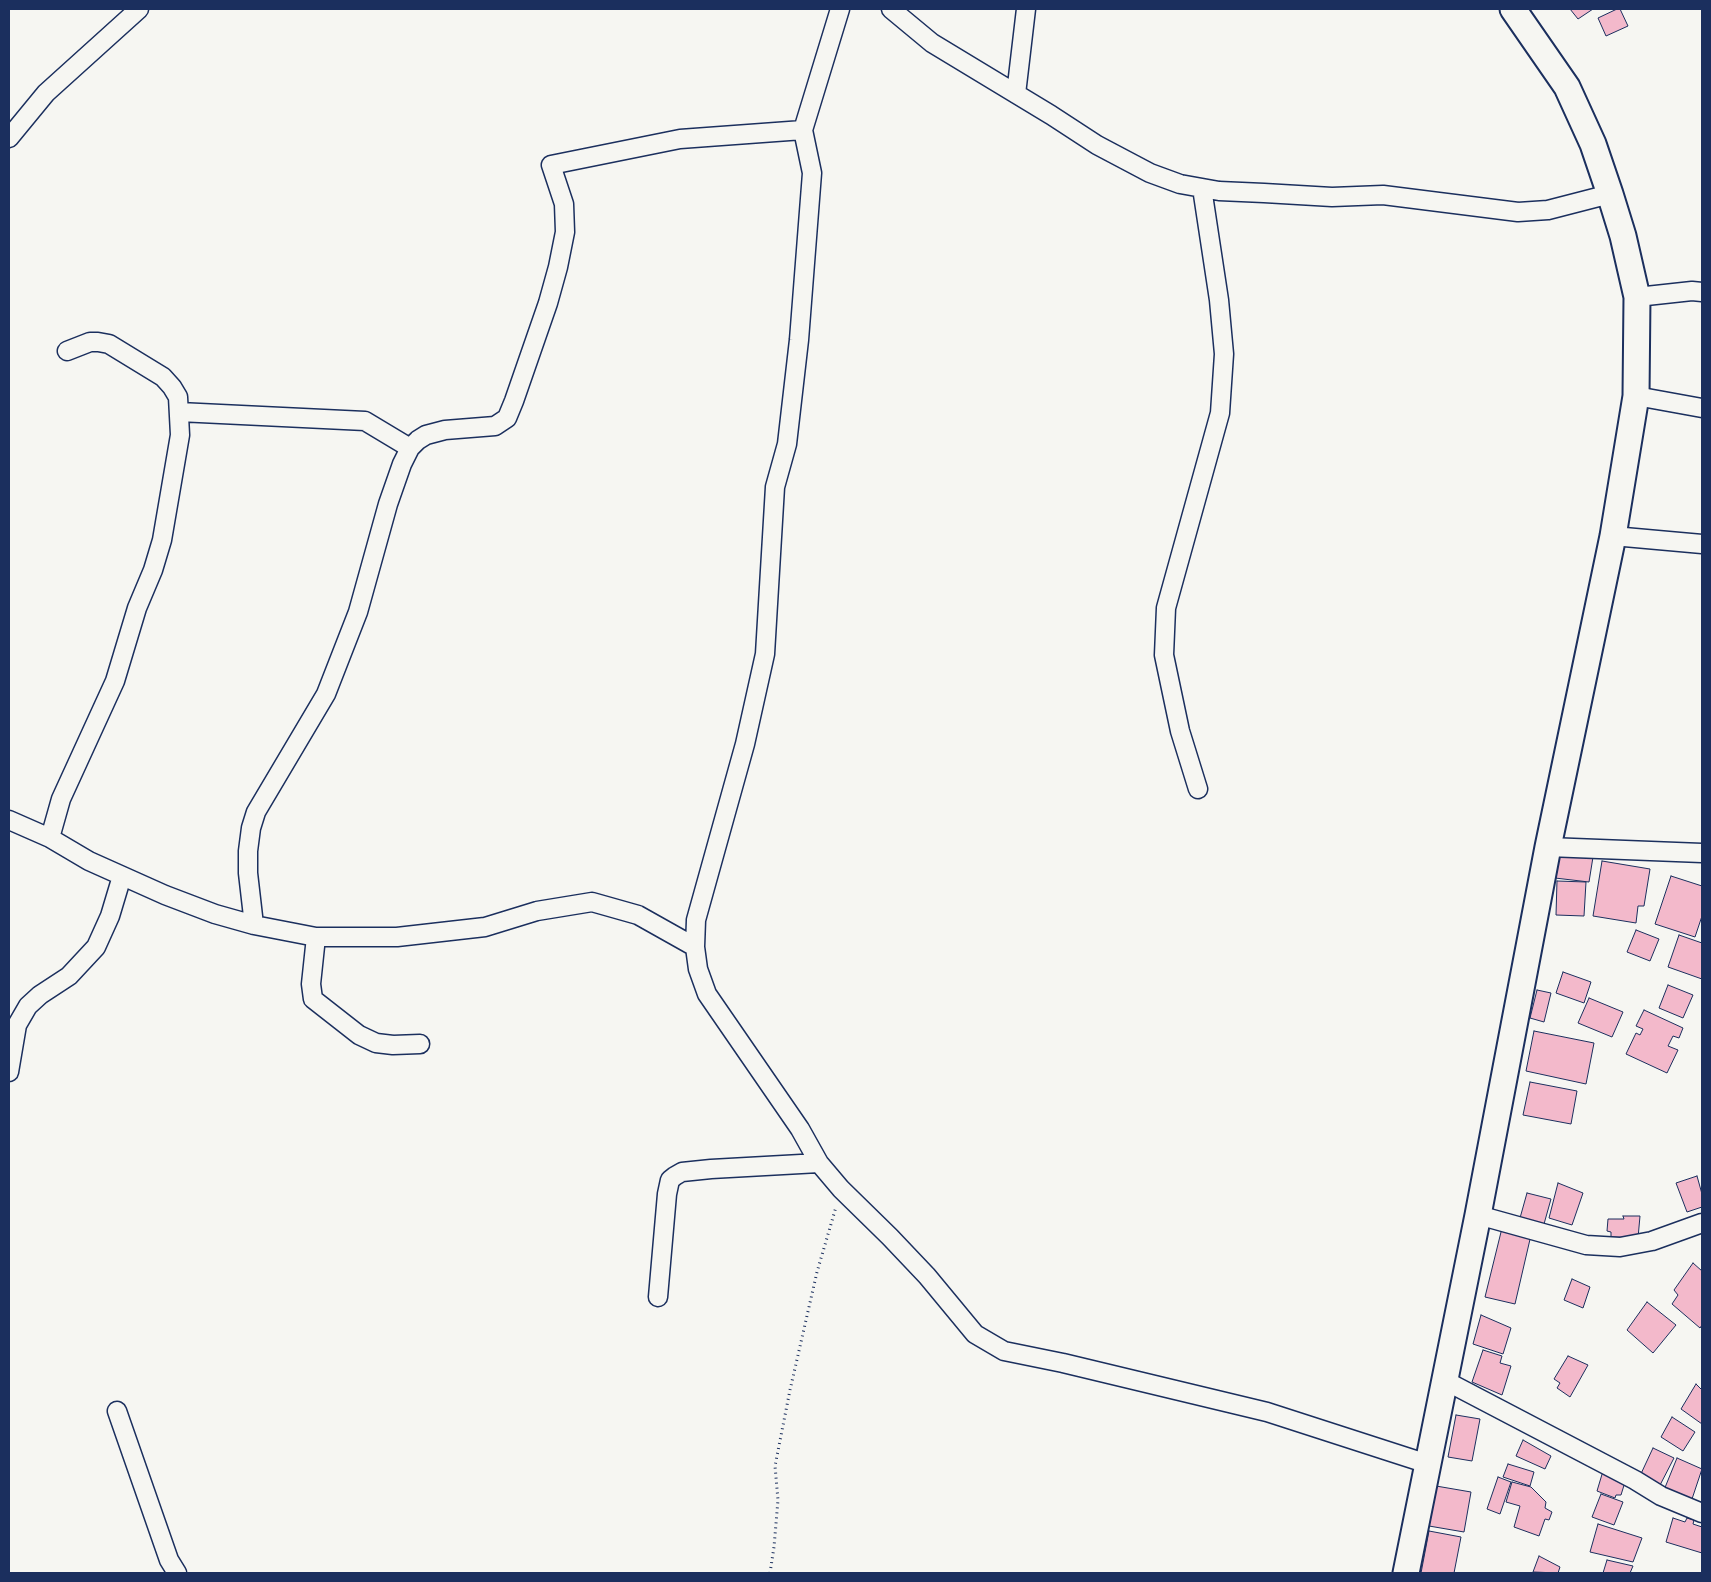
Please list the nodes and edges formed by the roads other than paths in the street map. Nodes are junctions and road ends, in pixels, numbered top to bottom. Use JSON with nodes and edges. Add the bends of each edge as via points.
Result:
{"nodes":[{"id":1,"x":139,"y":9,"type":"edge"},
{"id":2,"x":840,"y":9,"type":"edge"},
{"id":3,"x":891,"y":9,"type":"edge"},
{"id":4,"x":1026,"y":9,"type":"edge"},
{"id":5,"x":1513,"y":9,"type":"edge"},
{"id":6,"x":1016,"y":94,"type":"junction"},
{"id":7,"x":803,"y":130,"type":"junction"},
{"id":8,"x":9,"y":138,"type":"edge"},
{"id":9,"x":1202,"y":188,"type":"junction"},
{"id":10,"x":1610,"y":194,"type":"junction"},
{"id":11,"x":1702,"y":292,"type":"edge"},
{"id":12,"x":1637,"y":297,"type":"junction"},
{"id":13,"x":67,"y":351,"type":"dead end"},
{"id":14,"x":1636,"y":396,"type":"junction"},
{"id":15,"x":1702,"y":408,"type":"edge"},
{"id":16,"x":180,"y":412,"type":"junction"},
{"id":17,"x":410,"y":448,"type":"junction"},
{"id":18,"x":1613,"y":536,"type":"junction"},
{"id":19,"x":1702,"y":544,"type":"edge"},
{"id":20,"x":1198,"y":789,"type":"dead end"},
{"id":21,"x":9,"y":820,"type":"edge"},
{"id":22,"x":50,"y":838,"type":"junction"},
{"id":23,"x":1548,"y":847,"type":"junction"},
{"id":24,"x":1702,"y":853,"type":"edge"},
{"id":25,"x":122,"y":876,"type":"junction"},
{"id":26,"x":254,"y":925,"type":"junction"},
{"id":27,"x":316,"y":937,"type":"junction"},
{"id":28,"x":695,"y":947,"type":"junction"},
{"id":29,"x":420,"y":1044,"type":"dead end"},
{"id":30,"x":9,"y":1072,"type":"edge"},
{"id":31,"x":819,"y":1163,"type":"junction"},
{"id":32,"x":1478,"y":1215,"type":"junction"},
{"id":33,"x":1702,"y":1223,"type":"edge"},
{"id":34,"x":658,"y":1297,"type":"dead end"},
{"id":35,"x":1444,"y":1380,"type":"junction"},
{"id":36,"x":117,"y":1411,"type":"dead end"},
{"id":37,"x":1428,"y":1464,"type":"junction"},
{"id":38,"x":1702,"y":1513,"type":"edge"},
{"id":39,"x":177,"y":1573,"type":"edge"},
{"id":40,"x":1406,"y":1573,"type":"edge"}],
"edges":[{"from":1,"to":8,"type":"street","via":[[46,93]]},
{"from":2,"to":7,"type":"street"},
{"from":3,"to":6,"type":"street","via":[[932,43]]},
{"from":4,"to":6,"type":"street"},
{"from":5,"to":10,"type":"street","via":[[1567,87],[1593,144]]},
{"from":6,"to":9,"type":"street","via":[[1097,145],[1150,173]]},
{"from":7,"to":17,"type":"street","via":[[680,139],[551,165],[564,204],[565,232],[548,303],[507,418],[495,426],[445,430],[426,435]]},
{"from":7,"to":28,"type":"street","via":[[812,173],[800,340],[786,444],[775,487],[765,654],[745,744],[696,920]]},
{"from":9,"to":10,"type":"street","via":[[1332,197],[1383,195],[1518,212],[1548,210]]},
{"from":9,"to":20,"type":"street","via":[[1224,354],[1220,414],[1166,608],[1164,654],[1180,731]]},
{"from":10,"to":12,"type":"street"},
{"from":11,"to":12,"type":"street"},
{"from":12,"to":14,"type":"street"},
{"from":13,"to":16,"type":"street","via":[[90,342],[109,344],[163,377],[178,397]]},
{"from":14,"to":15,"type":"street"},
{"from":14,"to":18,"type":"street"},
{"from":16,"to":17,"type":"street","via":[[365,422]]},
{"from":16,"to":22,"type":"street","via":[[180,435],[168,506],[153,570],[137,608],[115,682],[61,799]]},
{"from":17,"to":26,"type":"street","via":[[388,504],[358,612],[326,694],[256,812],[248,851]]},
{"from":18,"to":19,"type":"street"},
{"from":18,"to":23,"type":"street"},
{"from":21,"to":22,"type":"street"},
{"from":22,"to":25,"type":"street"},
{"from":23,"to":24,"type":"street"},
{"from":23,"to":32,"type":"street"},
{"from":25,"to":26,"type":"street","via":[[215,914]]},
{"from":25,"to":30,"type":"street","via":[[96,947],[69,976],[28,1006],[16,1025]]},
{"from":26,"to":27,"type":"street"},
{"from":27,"to":28,"type":"street","via":[[397,937],[485,927],[536,911],[592,902],[638,915]]},
{"from":27,"to":29,"type":"street","via":[[311,984],[313,999],[359,1035],[376,1043]]},
{"from":28,"to":31,"type":"street","via":[[698,970],[707,994],[800,1129]]},
{"from":31,"to":34,"type":"street","via":[[711,1168],[682,1172],[670,1180]]},
{"from":31,"to":37,"type":"street","via":[[915,1263],[975,1334],[1004,1351],[1267,1412]]},
{"from":32,"to":33,"type":"street","via":[[1586,1245],[1620,1247],[1652,1241]]},
{"from":32,"to":35,"type":"street"},
{"from":35,"to":37,"type":"street"},
{"from":35,"to":38,"type":"street","via":[[1661,1496]]},
{"from":36,"to":39,"type":"street","via":[[169,1560]]},
{"from":37,"to":40,"type":"street"}]}
